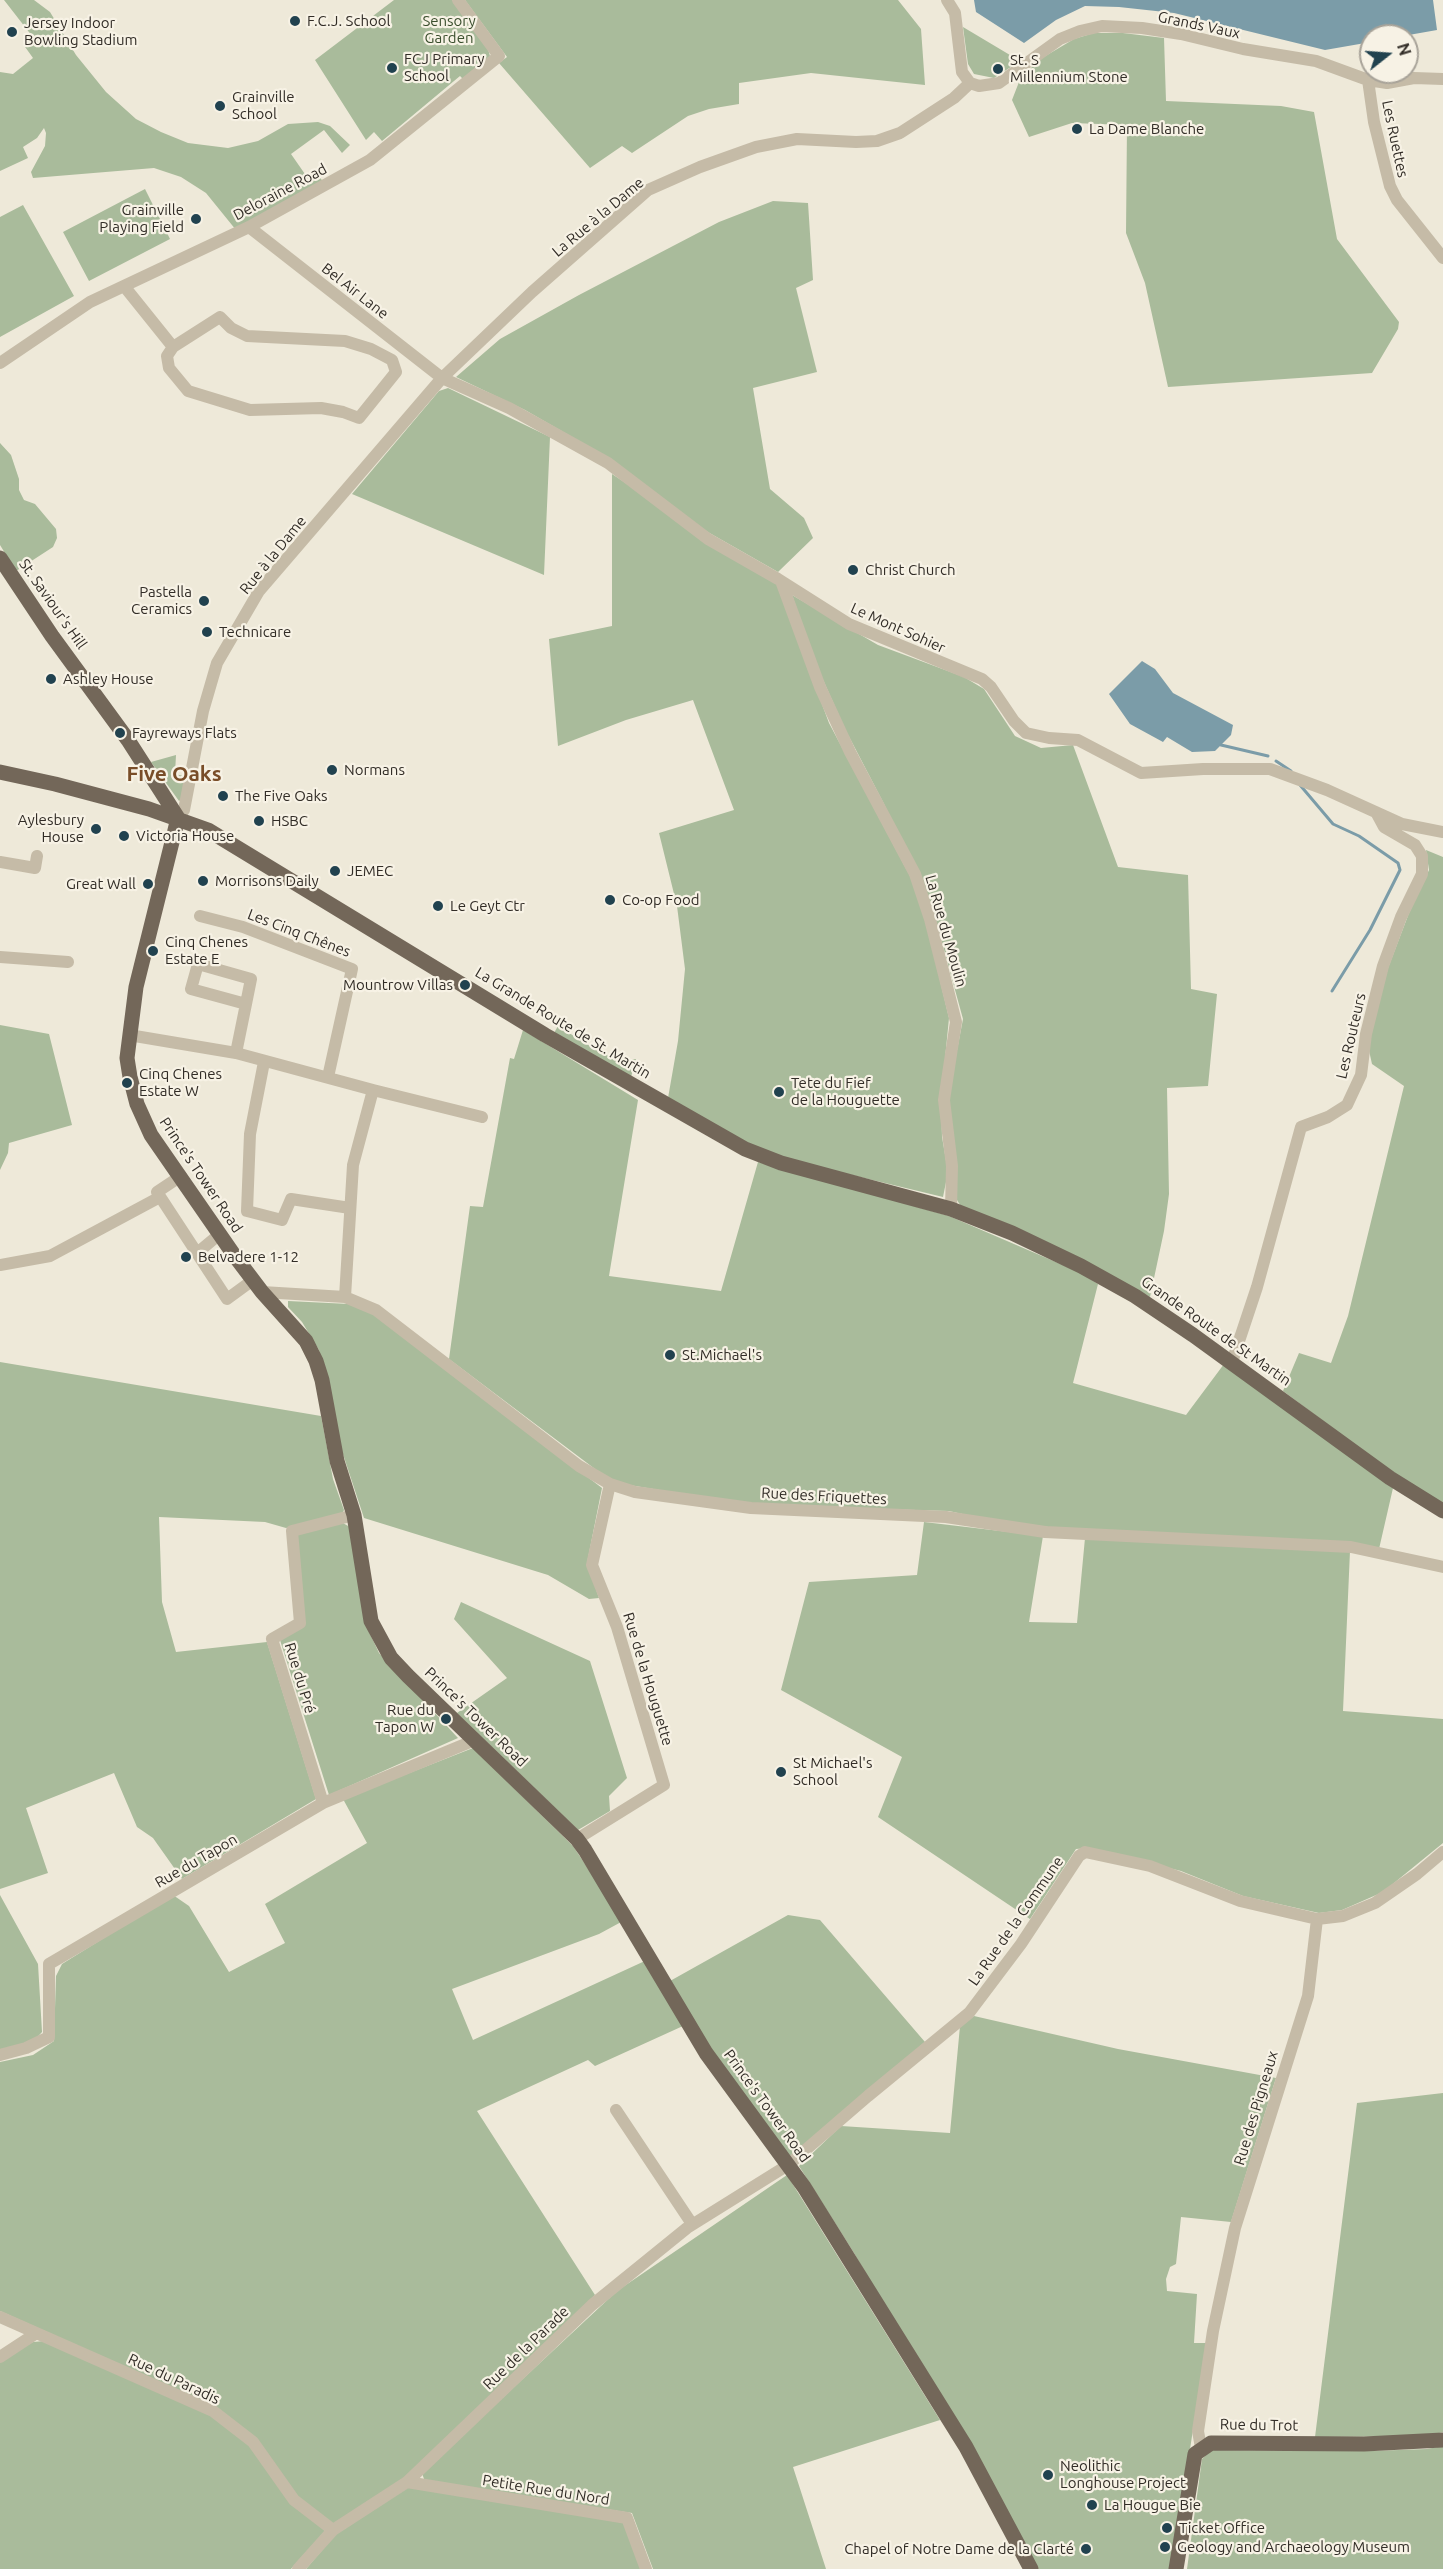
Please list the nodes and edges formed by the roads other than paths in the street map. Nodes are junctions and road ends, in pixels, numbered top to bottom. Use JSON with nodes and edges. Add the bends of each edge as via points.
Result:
{"nodes":[{"id":1,"x":458,"y":0,"type":"edge"},
{"id":2,"x":947,"y":0,"type":"edge"},
{"id":3,"x":1359,"y":77,"type":"edge"},
{"id":4,"x":1419,"y":78,"type":"edge"},
{"id":5,"x":1443,"y":79,"type":"edge"},
{"id":6,"x":970,"y":83,"type":"junction"},
{"id":7,"x":1369,"y":84,"type":"edge"},
{"id":8,"x":249,"y":227,"type":"junction"},
{"id":9,"x":1443,"y":258,"type":"edge"},
{"id":10,"x":124,"y":286,"type":"junction"},
{"id":11,"x":172,"y":347,"type":"junction"},
{"id":12,"x":0,"y":363,"type":"edge"},
{"id":13,"x":442,"y":378,"type":"junction"},
{"id":14,"x":0,"y":558,"type":"edge"},
{"id":15,"x":6,"y":577,"type":"edge"},
{"id":16,"x":781,"y":581,"type":"junction"},
{"id":17,"x":0,"y":772,"type":"edge"},
{"id":18,"x":160,"y":787,"type":"junction"},
{"id":19,"x":148,"y":809,"type":"junction"},
{"id":20,"x":1377,"y":814,"type":"junction"},
{"id":21,"x":178,"y":818,"type":"junction"},
{"id":22,"x":1443,"y":832,"type":"edge"},
{"id":23,"x":37,"y":856,"type":"dead end"},
{"id":24,"x":0,"y":862,"type":"edge"},
{"id":25,"x":200,"y":916,"type":"dead end"},
{"id":26,"x":0,"y":957,"type":"edge"},
{"id":27,"x":68,"y":962,"type":"dead end"},
{"id":28,"x":246,"y":1004,"type":"junction"},
{"id":29,"x":129,"y":1035,"type":"junction"},
{"id":30,"x":236,"y":1053,"type":"junction"},
{"id":31,"x":264,"y":1062,"type":"junction"},
{"id":32,"x":328,"y":1077,"type":"junction"},
{"id":33,"x":373,"y":1090,"type":"junction"},
{"id":34,"x":482,"y":1117,"type":"dead end"},
{"id":35,"x":181,"y":1176,"type":"junction"},
{"id":36,"x":160,"y":1197,"type":"junction"},
{"id":37,"x":350,"y":1208,"type":"junction"},
{"id":38,"x":951,"y":1209,"type":"junction"},
{"id":39,"x":216,"y":1238,"type":"dead end"},
{"id":40,"x":197,"y":1253,"type":"junction"},
{"id":41,"x":0,"y":1265,"type":"edge"},
{"id":42,"x":257,"y":1286,"type":"junction"},
{"id":43,"x":345,"y":1297,"type":"junction"},
{"id":44,"x":1232,"y":1362,"type":"junction"},
{"id":45,"x":610,"y":1484,"type":"junction"},
{"id":46,"x":1443,"y":1510,"type":"edge"},
{"id":47,"x":354,"y":1515,"type":"junction"},
{"id":48,"x":1443,"y":1567,"type":"edge"},
{"id":49,"x":475,"y":1740,"type":"junction"},
{"id":50,"x":323,"y":1803,"type":"junction"},
{"id":51,"x":577,"y":1839,"type":"junction"},
{"id":52,"x":1443,"y":1852,"type":"edge"},
{"id":53,"x":1317,"y":1919,"type":"junction"},
{"id":54,"x":0,"y":2055,"type":"edge"},
{"id":55,"x":616,"y":2110,"type":"dead end"},
{"id":56,"x":788,"y":2165,"type":"junction"},
{"id":57,"x":692,"y":2224,"type":"junction"},
{"id":58,"x":0,"y":2317,"type":"edge"},
{"id":59,"x":35,"y":2334,"type":"junction"},
{"id":60,"x":0,"y":2357,"type":"edge"},
{"id":61,"x":1443,"y":2440,"type":"edge"},
{"id":62,"x":1202,"y":2448,"type":"junction"},
{"id":63,"x":408,"y":2482,"type":"junction"},
{"id":64,"x":333,"y":2530,"type":"junction"},
{"id":65,"x":298,"y":2569,"type":"edge"},
{"id":66,"x":646,"y":2569,"type":"edge"},
{"id":67,"x":1031,"y":2569,"type":"edge"},
{"id":68,"x":1176,"y":2569,"type":"edge"}],
"edges":[{"from":1,"to":8,"type":"street","name":"Deloraine Road","via":[[499,56],[364,165]]},
{"from":2,"to":6,"type":"street","via":[[955,13],[962,72]]},
{"from":3,"to":6,"type":"street","name":"Grands Vaux","via":[[1316,61],[1181,34],[1102,26],[1060,39],[999,83]]},
{"from":4,"to":5,"type":"street","name":"Grands Vaux"},
{"from":6,"to":13,"type":"street","name":"La Rue à la Dame","via":[[900,133],[877,141],[797,139],[756,147],[648,190]]},
{"from":7,"to":9,"type":"street","name":"Les Ruettes","via":[[1390,186]]},
{"from":8,"to":10,"type":"street","name":"Deloraine Road"},
{"from":8,"to":13,"type":"street","name":"Bel Air Lane"},
{"from":10,"to":11,"type":"street"},
{"from":10,"to":12,"type":"street","name":"Deloraine Road","via":[[90,302]]},
{"from":11,"to":11,"type":"street","via":[[220,317],[247,336],[345,341],[371,349],[392,360],[396,372],[359,418],[321,408],[250,410],[188,391],[169,368],[167,356]]},
{"from":13,"to":16,"type":"street","name":"Le Mont Sohier","via":[[509,408],[599,458],[708,539]]},
{"from":13,"to":21,"type":"street","name":"Rue à la Dame","via":[[259,591],[217,663],[203,711],[184,810]]},
{"from":14,"to":15,"type":"main road","name":"St. Saviour's Hill"},
{"from":15,"to":18,"type":"main road","name":"St. Saviour's Hill"},
{"from":16,"to":20,"type":"street","name":"Le Mont Sohier","via":[[849,624],[982,679],[1026,733],[1078,740],[1141,773],[1270,769]]},
{"from":16,"to":38,"type":"street","name":"La Rue du Moulin","via":[[820,687],[915,874],[930,919],[956,1022],[944,1100],[952,1166]]},
{"from":17,"to":19,"type":"main road","name":"La Grande Route de St. Martin"},
{"from":18,"to":19,"type":"main road","via":[[162,799]]},
{"from":18,"to":21,"type":"main road","name":"St. Saviour's Hill"},
{"from":19,"to":21,"type":"main road","name":"La Grande Route de St. Martin"},
{"from":20,"to":22,"type":"street","name":"Le Mont Sohier","via":[[1402,824]]},
{"from":20,"to":44,"type":"street","name":"Les Routeurs","via":[[1384,827],[1415,845],[1422,856],[1422,874],[1383,966],[1366,1034],[1361,1075],[1352,1095],[1339,1111],[1301,1127]]},
{"from":21,"to":29,"type":"main road","name":"Prince's Tower Road","via":[[136,987]]},
{"from":21,"to":38,"type":"main road","name":"La Grande Route de St. Martin","via":[[208,830],[545,1035],[745,1149],[781,1163]]},
{"from":23,"to":24,"type":"street","via":[[35,868]]},
{"from":25,"to":32,"type":"street","name":"Les Cinq Chênes","via":[[243,927],[352,969]]},
{"from":26,"to":27,"type":"street"},
{"from":28,"to":28,"type":"street","via":[[191,989],[198,964],[251,979]]},
{"from":28,"to":30,"type":"street"},
{"from":29,"to":30,"type":"street"},
{"from":29,"to":35,"type":"main road","name":"Prince's Tower Road","via":[[128,1058],[137,1104],[151,1135]]},
{"from":30,"to":31,"type":"street"},
{"from":31,"to":32,"type":"street"},
{"from":31,"to":37,"type":"street","via":[[250,1134],[247,1211],[282,1220],[291,1199]]},
{"from":32,"to":33,"type":"street"},
{"from":33,"to":34,"type":"street"},
{"from":33,"to":37,"type":"street","via":[[353,1166]]},
{"from":35,"to":36,"type":"street","via":[[158,1192]]},
{"from":35,"to":42,"type":"main road","name":"Prince's Tower Road"},
{"from":36,"to":40,"type":"street"},
{"from":36,"to":41,"type":"street","via":[[50,1256]]},
{"from":37,"to":43,"type":"street"},
{"from":38,"to":44,"type":"main road","name":"Grande Route de St Martin","via":[[1081,1266],[1135,1296]]},
{"from":39,"to":40,"type":"street"},
{"from":40,"to":42,"type":"street","via":[[227,1299]]},
{"from":42,"to":43,"type":"street","name":"Rue des Friquettes"},
{"from":42,"to":47,"type":"main road","name":"Prince's Tower Road","via":[[306,1341],[316,1361],[337,1461]]},
{"from":43,"to":45,"type":"street","name":"Rue des Friquettes","via":[[376,1310],[579,1466]]},
{"from":44,"to":46,"type":"main road","name":"Grande Route de St Martin","via":[[1390,1478]]},
{"from":45,"to":48,"type":"street","name":"Rue des Friquettes","via":[[635,1492],[752,1508],[946,1517],[1046,1532],[1351,1547]]},
{"from":45,"to":51,"type":"street","name":"Rue de la Houguette","via":[[592,1565],[617,1627],[664,1785]]},
{"from":47,"to":49,"type":"main road","name":"Prince's Tower Road","via":[[364,1592],[380,1638],[408,1676]]},
{"from":47,"to":50,"type":"street","name":"Rue du Pré","via":[[292,1531],[300,1623],[272,1639]]},
{"from":49,"to":50,"type":"street","name":"Rue du Tapon"},
{"from":49,"to":51,"type":"main road","name":"Prince's Tower Road"},
{"from":50,"to":54,"type":"street","name":"Rue du Tapon","via":[[49,1964],[49,2037],[26,2049]]},
{"from":51,"to":56,"type":"main road","name":"Prince's Tower Road","via":[[706,2053]]},
{"from":52,"to":53,"type":"street","via":[[1375,1903],[1343,1916]]},
{"from":53,"to":56,"type":"street","name":"La Rue de la Commune","via":[[1240,1901],[1150,1866],[1085,1852],[969,2013]]},
{"from":53,"to":62,"type":"street","name":"Rue des Pigneaux","via":[[1308,1996],[1235,2228],[1213,2331],[1198,2431]]},
{"from":55,"to":57,"type":"street"},
{"from":56,"to":57,"type":"street","name":"Rue de la Parade"},
{"from":56,"to":67,"type":"main road","name":"Prince's Tower Road","via":[[966,2448]]},
{"from":57,"to":63,"type":"street","name":"Rue de la Parade","via":[[592,2305]]},
{"from":58,"to":59,"type":"street","name":"Rue du Paradis"},
{"from":59,"to":60,"type":"street"},
{"from":59,"to":64,"type":"street","name":"Rue du Paradis","via":[[213,2411],[253,2442],[294,2500]]},
{"from":61,"to":62,"type":"main road","name":"Rue du Trot","via":[[1211,2443]]},
{"from":62,"to":68,"type":"main road","via":[[1195,2454]]},
{"from":63,"to":64,"type":"street","name":"Rue de la Parade"},
{"from":63,"to":66,"type":"street","name":"Petite Rue du Nord","via":[[627,2518]]},
{"from":64,"to":65,"type":"street","name":"Rue de la Parade"}]}
